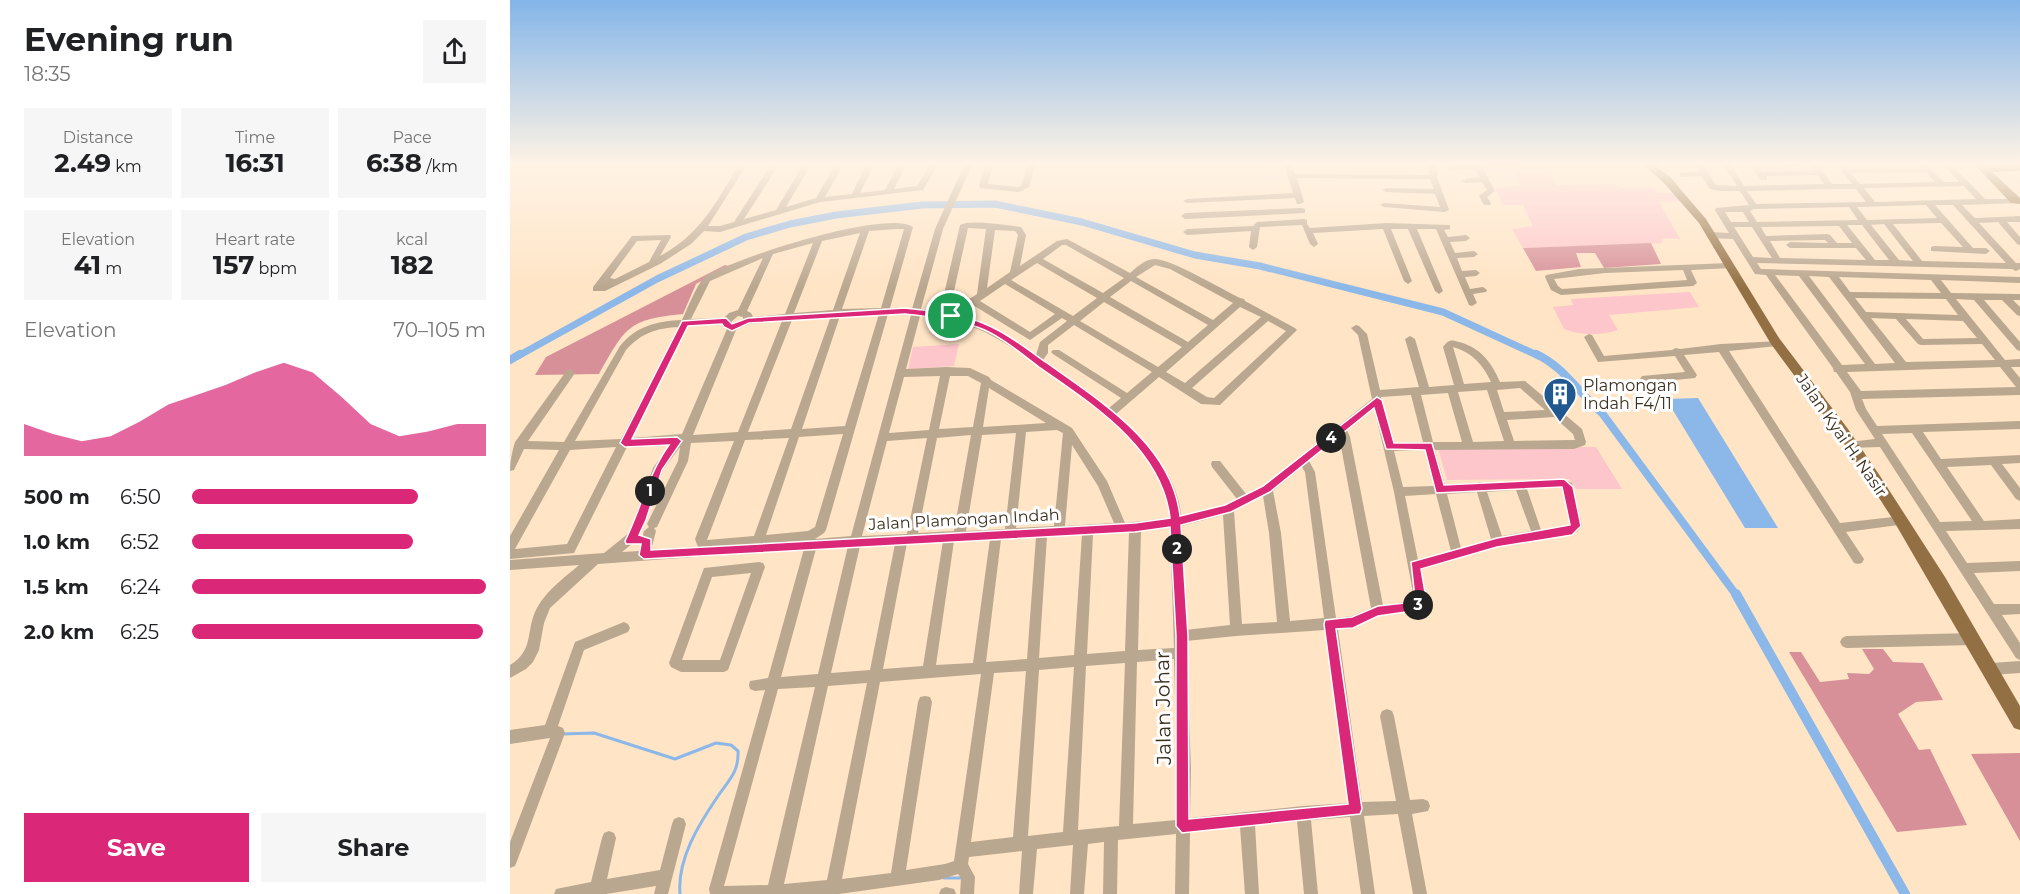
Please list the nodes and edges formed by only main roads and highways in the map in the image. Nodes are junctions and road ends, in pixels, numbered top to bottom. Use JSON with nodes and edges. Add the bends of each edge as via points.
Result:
{"nodes":[{"id":1,"x":1691,"y":205,"type":"edge"},
{"id":2,"x":2020,"y":722,"type":"edge"}],
"edges":[{"from":1,"to":2,"type":"main road","name":"Jalan Kyai H. Nasir","via":[[1717,235],[1729,266],[1777,343],[1853,445],[1902,521]]}]}
